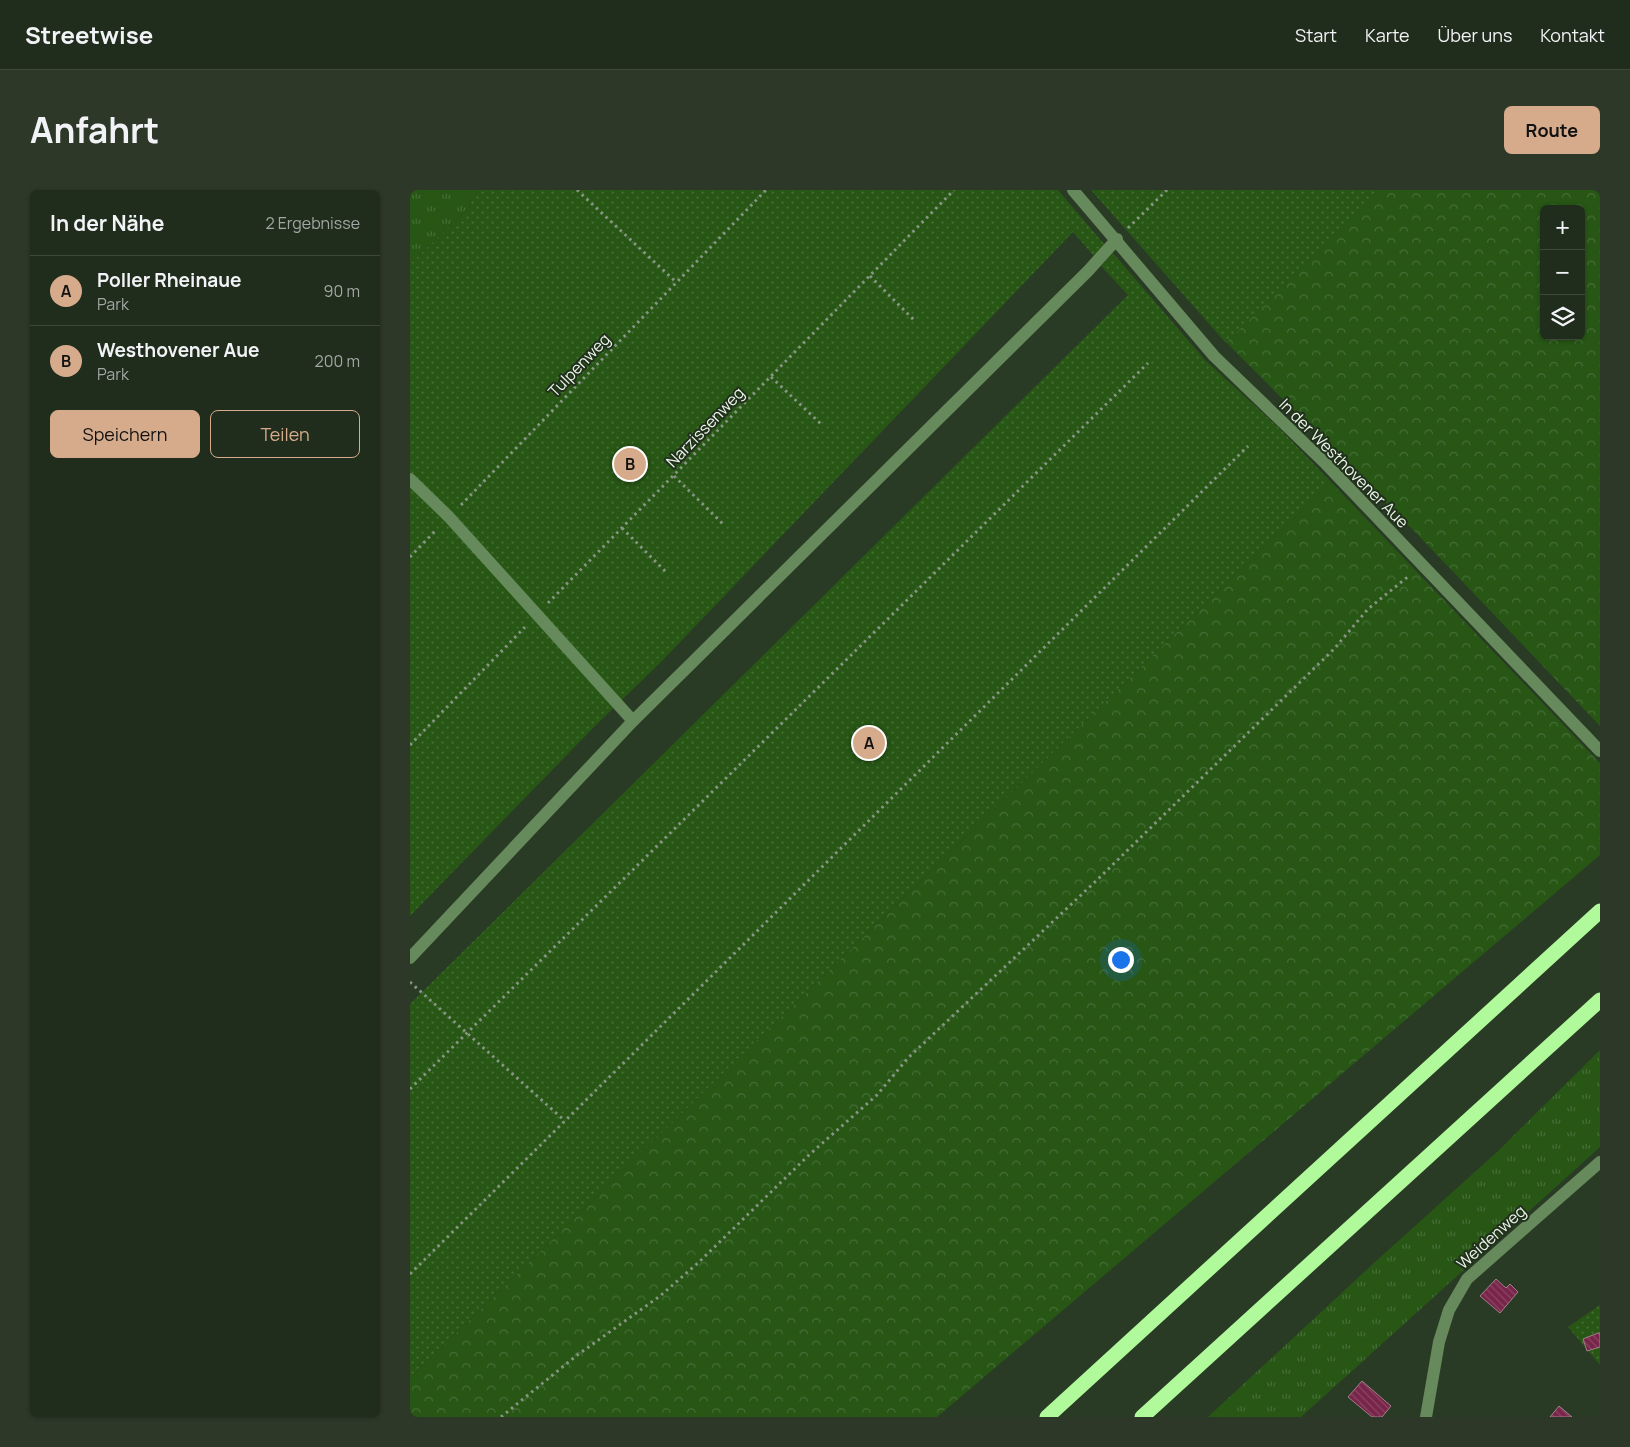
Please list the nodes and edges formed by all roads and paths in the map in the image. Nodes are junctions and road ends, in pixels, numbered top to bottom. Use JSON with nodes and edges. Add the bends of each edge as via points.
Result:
{"nodes":[{"id":1,"x":577,"y":190,"type":"edge"},
{"id":2,"x":766,"y":190,"type":"edge"},
{"id":3,"x":954,"y":190,"type":"edge"},
{"id":4,"x":1073,"y":190,"type":"edge"},
{"id":5,"x":1167,"y":190,"type":"edge"},
{"id":6,"x":1117,"y":239,"type":"junction"},
{"id":7,"x":870,"y":276,"type":"junction"},
{"id":8,"x":676,"y":282,"type":"junction"},
{"id":9,"x":914,"y":320,"type":"dead end"},
{"id":10,"x":1148,"y":363,"type":"dead end"},
{"id":11,"x":771,"y":377,"type":"junction"},
{"id":12,"x":821,"y":424,"type":"dead end"},
{"id":13,"x":1248,"y":446,"type":"dead end"},
{"id":14,"x":674,"y":476,"type":"junction"},
{"id":15,"x":410,"y":479,"type":"edge"},
{"id":16,"x":449,"y":517,"type":"junction"},
{"id":17,"x":724,"y":525,"type":"dead end"},
{"id":18,"x":622,"y":528,"type":"junction"},
{"id":19,"x":410,"y":557,"type":"edge"},
{"id":20,"x":1422,"y":565,"type":"junction"},
{"id":21,"x":667,"y":573,"type":"dead end"},
{"id":22,"x":538,"y":614,"type":"junction"},
{"id":23,"x":633,"y":721,"type":"junction"},
{"id":24,"x":410,"y":745,"type":"edge"},
{"id":25,"x":1600,"y":751,"type":"edge"},
{"id":26,"x":1600,"y":911,"type":"edge"},
{"id":27,"x":410,"y":958,"type":"edge"},
{"id":28,"x":410,"y":982,"type":"edge"},
{"id":29,"x":1600,"y":1000,"type":"edge"},
{"id":30,"x":466,"y":1034,"type":"junction"},
{"id":31,"x":410,"y":1089,"type":"edge"},
{"id":32,"x":565,"y":1121,"type":"junction"},
{"id":33,"x":1600,"y":1162,"type":"edge"},
{"id":34,"x":410,"y":1274,"type":"edge"},
{"id":35,"x":501,"y":1417,"type":"edge"},
{"id":36,"x":1048,"y":1417,"type":"edge"},
{"id":37,"x":1142,"y":1417,"type":"edge"},
{"id":38,"x":1426,"y":1417,"type":"edge"}],
"edges":[{"from":1,"to":8,"type":"path"},
{"from":2,"to":8,"type":"path","name":"Tulpenweg"},
{"from":3,"to":7,"type":"path","name":"Narzissenweg"},
{"from":4,"to":6,"type":"street","name":"In der Westhovener Aue"},
{"from":5,"to":6,"type":"path"},
{"from":6,"to":20,"type":"street","name":"In der Westhovener Aue","via":[[1214,356],[1326,464]]},
{"from":6,"to":23,"type":"street"},
{"from":7,"to":9,"type":"path"},
{"from":7,"to":11,"type":"path","name":"Narzissenweg"},
{"from":8,"to":16,"type":"path","name":"Tulpenweg"},
{"from":10,"to":30,"type":"path"},
{"from":11,"to":12,"type":"path"},
{"from":11,"to":14,"type":"path","name":"Narzissenweg"},
{"from":13,"to":32,"type":"path"},
{"from":14,"to":17,"type":"path"},
{"from":14,"to":18,"type":"path","name":"Narzissenweg"},
{"from":15,"to":16,"type":"street"},
{"from":16,"to":19,"type":"path","name":"Tulpenweg"},
{"from":16,"to":22,"type":"street"},
{"from":18,"to":21,"type":"path"},
{"from":18,"to":22,"type":"path","name":"Narzissenweg"},
{"from":20,"to":25,"type":"street","name":"In der Westhovener Aue"},
{"from":20,"to":35,"type":"path","via":[[1368,609],[1334,649],[908,1058],[877,1095],[810,1154],[698,1263],[660,1296],[576,1356]]},
{"from":22,"to":23,"type":"street"},
{"from":22,"to":24,"type":"path","name":"Narzissenweg"},
{"from":23,"to":27,"type":"street"},
{"from":26,"to":36,"type":"highway"},
{"from":28,"to":30,"type":"path"},
{"from":29,"to":37,"type":"highway"},
{"from":30,"to":31,"type":"path"},
{"from":30,"to":32,"type":"path"},
{"from":32,"to":34,"type":"path"},
{"from":33,"to":38,"type":"street","name":"Weidenweg","via":[[1467,1278],[1449,1310],[1439,1342]]}]}
